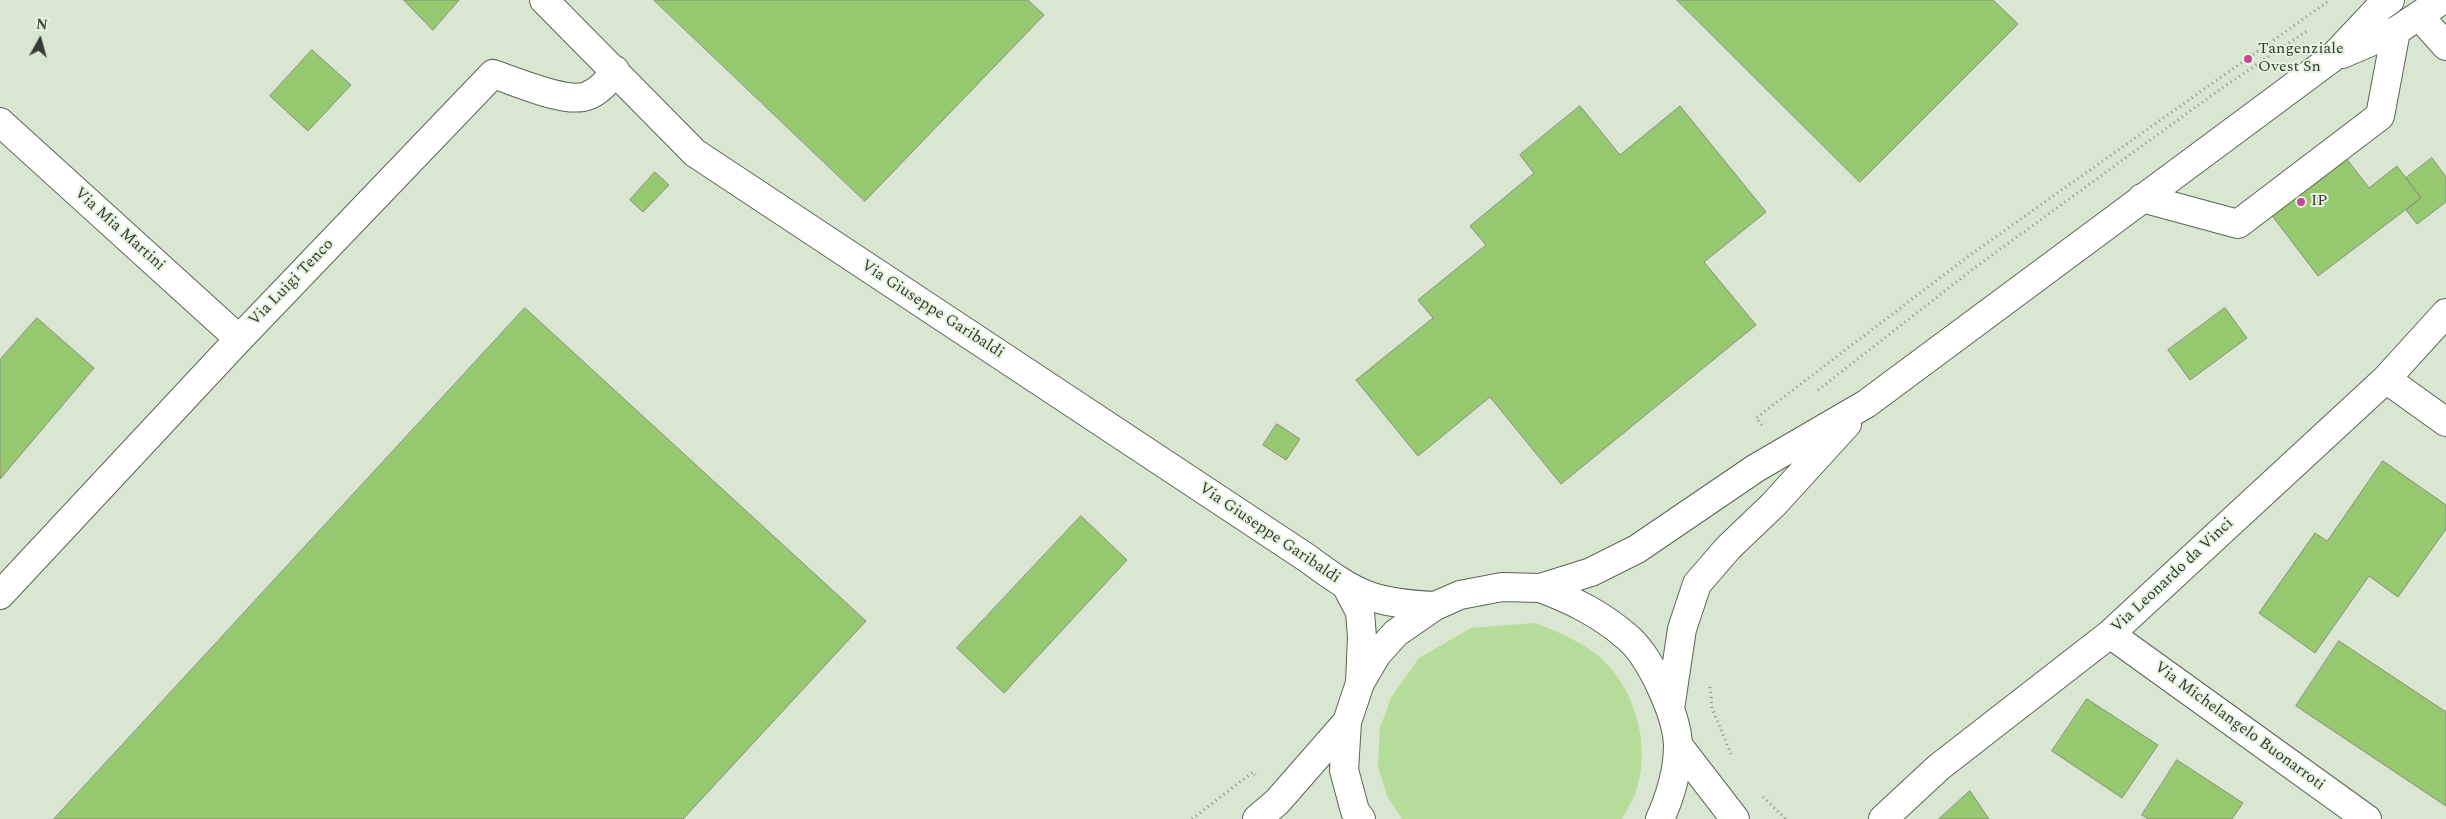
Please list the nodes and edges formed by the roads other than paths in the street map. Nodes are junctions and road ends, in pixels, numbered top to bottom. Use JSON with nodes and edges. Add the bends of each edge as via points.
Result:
{"nodes":[{"id":1,"x":544,"y":0,"type":"edge"},
{"id":2,"x":2442,"y":0,"type":"edge"},
{"id":3,"x":2382,"y":2,"type":"edge"},
{"id":4,"x":2408,"y":23,"type":"junction"},
{"id":5,"x":2446,"y":46,"type":"edge"},
{"id":6,"x":2332,"y":58,"type":"junction"},
{"id":7,"x":615,"y":70,"type":"junction"},
{"id":8,"x":0,"y":122,"type":"edge"},
{"id":9,"x":2142,"y":198,"type":"junction"},
{"id":10,"x":2446,"y":313,"type":"edge"},
{"id":11,"x":239,"y":339,"type":"junction"},
{"id":12,"x":2386,"y":380,"type":"junction"},
{"id":13,"x":1866,"y":404,"type":"junction"},
{"id":14,"x":2446,"y":422,"type":"edge"},
{"id":15,"x":1347,"y":587,"type":"junction"},
{"id":16,"x":1540,"y":588,"type":"junction"},
{"id":17,"x":0,"y":595,"type":"edge"},
{"id":18,"x":1435,"y":606,"type":"junction"},
{"id":19,"x":2110,"y":634,"type":"junction"},
{"id":20,"x":1360,"y":682,"type":"junction"},
{"id":21,"x":1670,"y":709,"type":"junction"},
{"id":22,"x":1347,"y":722,"type":"junction"},
{"id":23,"x":1678,"y":744,"type":"junction"},
{"id":24,"x":1257,"y":819,"type":"edge"},
{"id":25,"x":1361,"y":819,"type":"edge"},
{"id":26,"x":1660,"y":819,"type":"edge"},
{"id":27,"x":1736,"y":819,"type":"edge"},
{"id":28,"x":1883,"y":819,"type":"edge"},
{"id":29,"x":2367,"y":819,"type":"edge"}],
"edges":[{"from":1,"to":7,"type":"street","name":"Via Giuseppe Garibaldi"},
{"from":2,"to":4,"type":"street"},
{"from":3,"to":6,"type":"street"},
{"from":4,"to":5,"type":"street"},
{"from":4,"to":6,"type":"street"},
{"from":4,"to":9,"type":"street","via":[[2380,116],[2238,224]]},
{"from":6,"to":9,"type":"street"},
{"from":7,"to":11,"type":"street","name":"Via Luigi Tenco","via":[[609,81],[587,96],[569,98],[493,74]]},
{"from":7,"to":15,"type":"street","name":"Via Giuseppe Garibaldi","via":[[695,153],[1308,558]]},
{"from":8,"to":11,"type":"street","name":"Via Mia Martini"},
{"from":9,"to":13,"type":"street"},
{"from":10,"to":12,"type":"street","name":"Via Leonardo da Vinci"},
{"from":11,"to":17,"type":"street","name":"Via Luigi Tenco"},
{"from":12,"to":14,"type":"street"},
{"from":12,"to":19,"type":"street","name":"Via Leonardo da Vinci"},
{"from":13,"to":16,"type":"street","via":[[1756,468],[1637,549],[1591,572]]},
{"from":13,"to":21,"type":"street","via":[[1697,584],[1682,628]]},
{"from":15,"to":18,"type":"street","name":"Via Giuseppe Garibaldi","via":[[1394,604]]},
{"from":15,"to":20,"type":"street","name":"Via Giuseppe Garibaldi","via":[[1360,612]]},
{"from":16,"to":18,"type":"street","via":[[1502,587],[1460,595]]},
{"from":16,"to":21,"type":"street","via":[[1578,602],[1628,637],[1652,668]]},
{"from":18,"to":20,"type":"street","via":[[1396,633],[1377,654]]},
{"from":19,"to":28,"type":"street","name":"Via Leonardo da Vinci","via":[[1939,767]]},
{"from":19,"to":29,"type":"street","name":"Via Michelangelo Buonarroti"},
{"from":20,"to":22,"type":"street"},
{"from":21,"to":23,"type":"street"},
{"from":22,"to":24,"type":"street","via":[[1277,802]]},
{"from":22,"to":25,"type":"street","via":[[1344,770],[1355,811]]},
{"from":23,"to":26,"type":"street","via":[[1670,799]]},
{"from":23,"to":27,"type":"street"}]}
